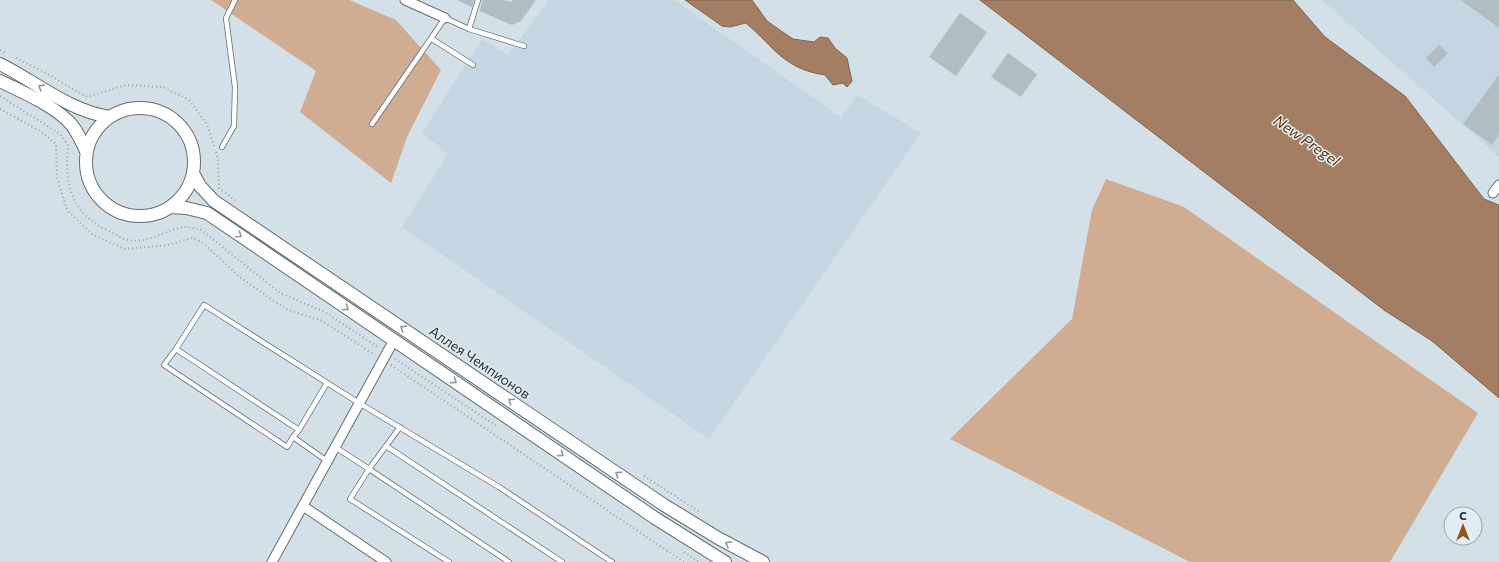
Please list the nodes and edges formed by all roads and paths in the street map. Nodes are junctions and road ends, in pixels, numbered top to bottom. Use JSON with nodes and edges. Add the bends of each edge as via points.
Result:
{"nodes":[{"id":1,"x":235,"y":0,"type":"edge"},
{"id":2,"x":405,"y":0,"type":"edge"},
{"id":3,"x":478,"y":0,"type":"edge"},
{"id":4,"x":445,"y":18,"type":"junction"},
{"id":5,"x":469,"y":29,"type":"junction"},
{"id":6,"x":432,"y":39,"type":"junction"},
{"id":7,"x":524,"y":46,"type":"dead end"},
{"id":8,"x":0,"y":50,"type":"edge"},
{"id":9,"x":14,"y":57,"type":"dead end"},
{"id":10,"x":4,"y":59,"type":"edge"},
{"id":11,"x":472,"y":65,"type":"dead end"},
{"id":12,"x":0,"y":81,"type":"edge"},
{"id":13,"x":0,"y":96,"type":"edge"},
{"id":14,"x":0,"y":109,"type":"edge"},
{"id":15,"x":110,"y":117,"type":"junction"},
{"id":16,"x":372,"y":124,"type":"dead end"},
{"id":17,"x":222,"y":147,"type":"dead end"},
{"id":18,"x":86,"y":151,"type":"junction"},
{"id":19,"x":193,"y":173,"type":"junction"},
{"id":20,"x":1499,"y":185,"type":"edge"},
{"id":21,"x":1493,"y":193,"type":"dead end"},
{"id":22,"x":240,"y":204,"type":"dead end"},
{"id":23,"x":170,"y":207,"type":"junction"},
{"id":24,"x":394,"y":340,"type":"junction"},
{"id":25,"x":176,"y":349,"type":"junction"},
{"id":26,"x":385,"y":357,"type":"junction"},
{"id":27,"x":327,"y":383,"type":"junction"},
{"id":28,"x":359,"y":403,"type":"junction"},
{"id":29,"x":400,"y":427,"type":"junction"},
{"id":30,"x":299,"y":430,"type":"junction"},
{"id":31,"x":504,"y":430,"type":"dead end"},
{"id":32,"x":293,"y":437,"type":"junction"},
{"id":33,"x":386,"y":446,"type":"junction"},
{"id":34,"x":335,"y":447,"type":"junction"},
{"id":35,"x":327,"y":461,"type":"junction"},
{"id":36,"x":369,"y":469,"type":"junction"},
{"id":37,"x":639,"y":473,"type":"dead end"},
{"id":38,"x":303,"y":506,"type":"junction"},
{"id":39,"x":705,"y":515,"type":"dead end"},
{"id":40,"x":680,"y":549,"type":"dead end"},
{"id":41,"x":718,"y":560,"type":"edge"},
{"id":42,"x":272,"y":562,"type":"edge"},
{"id":43,"x":386,"y":562,"type":"edge"},
{"id":44,"x":449,"y":562,"type":"edge"},
{"id":45,"x":509,"y":562,"type":"edge"},
{"id":46,"x":562,"y":562,"type":"edge"},
{"id":47,"x":612,"y":562,"type":"edge"},
{"id":48,"x":684,"y":562,"type":"edge"},
{"id":49,"x":700,"y":562,"type":"edge"},
{"id":50,"x":762,"y":562,"type":"edge"}],
"edges":[{"from":1,"to":17,"type":"lane","via":[[226,18],[235,87],[234,126]]},
{"from":2,"to":4,"type":"street"},
{"from":3,"to":5,"type":"lane"},
{"from":4,"to":5,"type":"lane"},
{"from":4,"to":6,"type":"lane"},
{"from":5,"to":7,"type":"lane"},
{"from":6,"to":11,"type":"lane"},
{"from":6,"to":16,"type":"lane"},
{"from":8,"to":10,"type":"path"},
{"from":9,"to":22,"type":"path","via":[[86,97],[126,85],[163,86],[189,100],[207,124],[218,159],[219,188]]},
{"from":15,"to":10,"type":"main road","one_way":true,"via":[[95,115],[74,107]]},
{"from":12,"to":18,"type":"main road","via":[[67,120]]},
{"from":13,"to":26,"type":"path","via":[[60,134],[68,145],[66,167],[69,187],[78,208],[95,225],[129,240],[157,237],[184,227],[200,229],[280,293],[325,312]]},
{"from":14,"to":26,"type":"path","via":[[40,131],[56,144],[57,177],[67,210],[93,235],[126,249],[168,245],[192,238],[202,242],[242,278],[286,309],[322,321]]},
{"from":15,"to":18,"type":"main road","via":[[94,132]]},
{"from":15,"to":19,"type":"main road","via":[[119,112],[140,108],[161,112],[170,117],[185,132],[190,142],[193,152]]},
{"from":18,"to":23,"type":"main road","via":[[85,162],[89,183],[109,207],[129,215],[140,216]]},
{"from":19,"to":23,"type":"main road","via":[[185,192]]},
{"from":50,"to":19,"type":"main road","name":"Аллея Чемпионов","one_way":true,"via":[[664,506],[214,201],[200,186]]},
{"from":20,"to":21,"type":"street"},
{"from":23,"to":24,"type":"main road","one_way":true,"via":[[206,213]]},
{"from":24,"to":26,"type":"street"},
{"from":24,"to":41,"type":"main road","one_way":true},
{"from":25,"to":27,"type":"lane","via":[[204,305]]},
{"from":25,"to":30,"type":"lane"},
{"from":25,"to":32,"type":"lane","via":[[164,365],[287,447]]},
{"from":26,"to":28,"type":"street"},
{"from":26,"to":31,"type":"path"},
{"from":26,"to":48,"type":"path"},
{"from":27,"to":28,"type":"lane"},
{"from":27,"to":30,"type":"lane"},
{"from":28,"to":29,"type":"lane"},
{"from":28,"to":34,"type":"street"},
{"from":29,"to":33,"type":"lane"},
{"from":29,"to":47,"type":"lane","via":[[500,487]]},
{"from":30,"to":32,"type":"lane"},
{"from":32,"to":35,"type":"lane"},
{"from":33,"to":36,"type":"lane"},
{"from":33,"to":46,"type":"lane"},
{"from":34,"to":35,"type":"street"},
{"from":34,"to":36,"type":"lane"},
{"from":35,"to":38,"type":"street"},
{"from":36,"to":44,"type":"lane","via":[[350,499]]},
{"from":36,"to":45,"type":"lane"},
{"from":37,"to":39,"type":"path"},
{"from":38,"to":42,"type":"street"},
{"from":38,"to":43,"type":"street"},
{"from":40,"to":49,"type":"path"}]}
